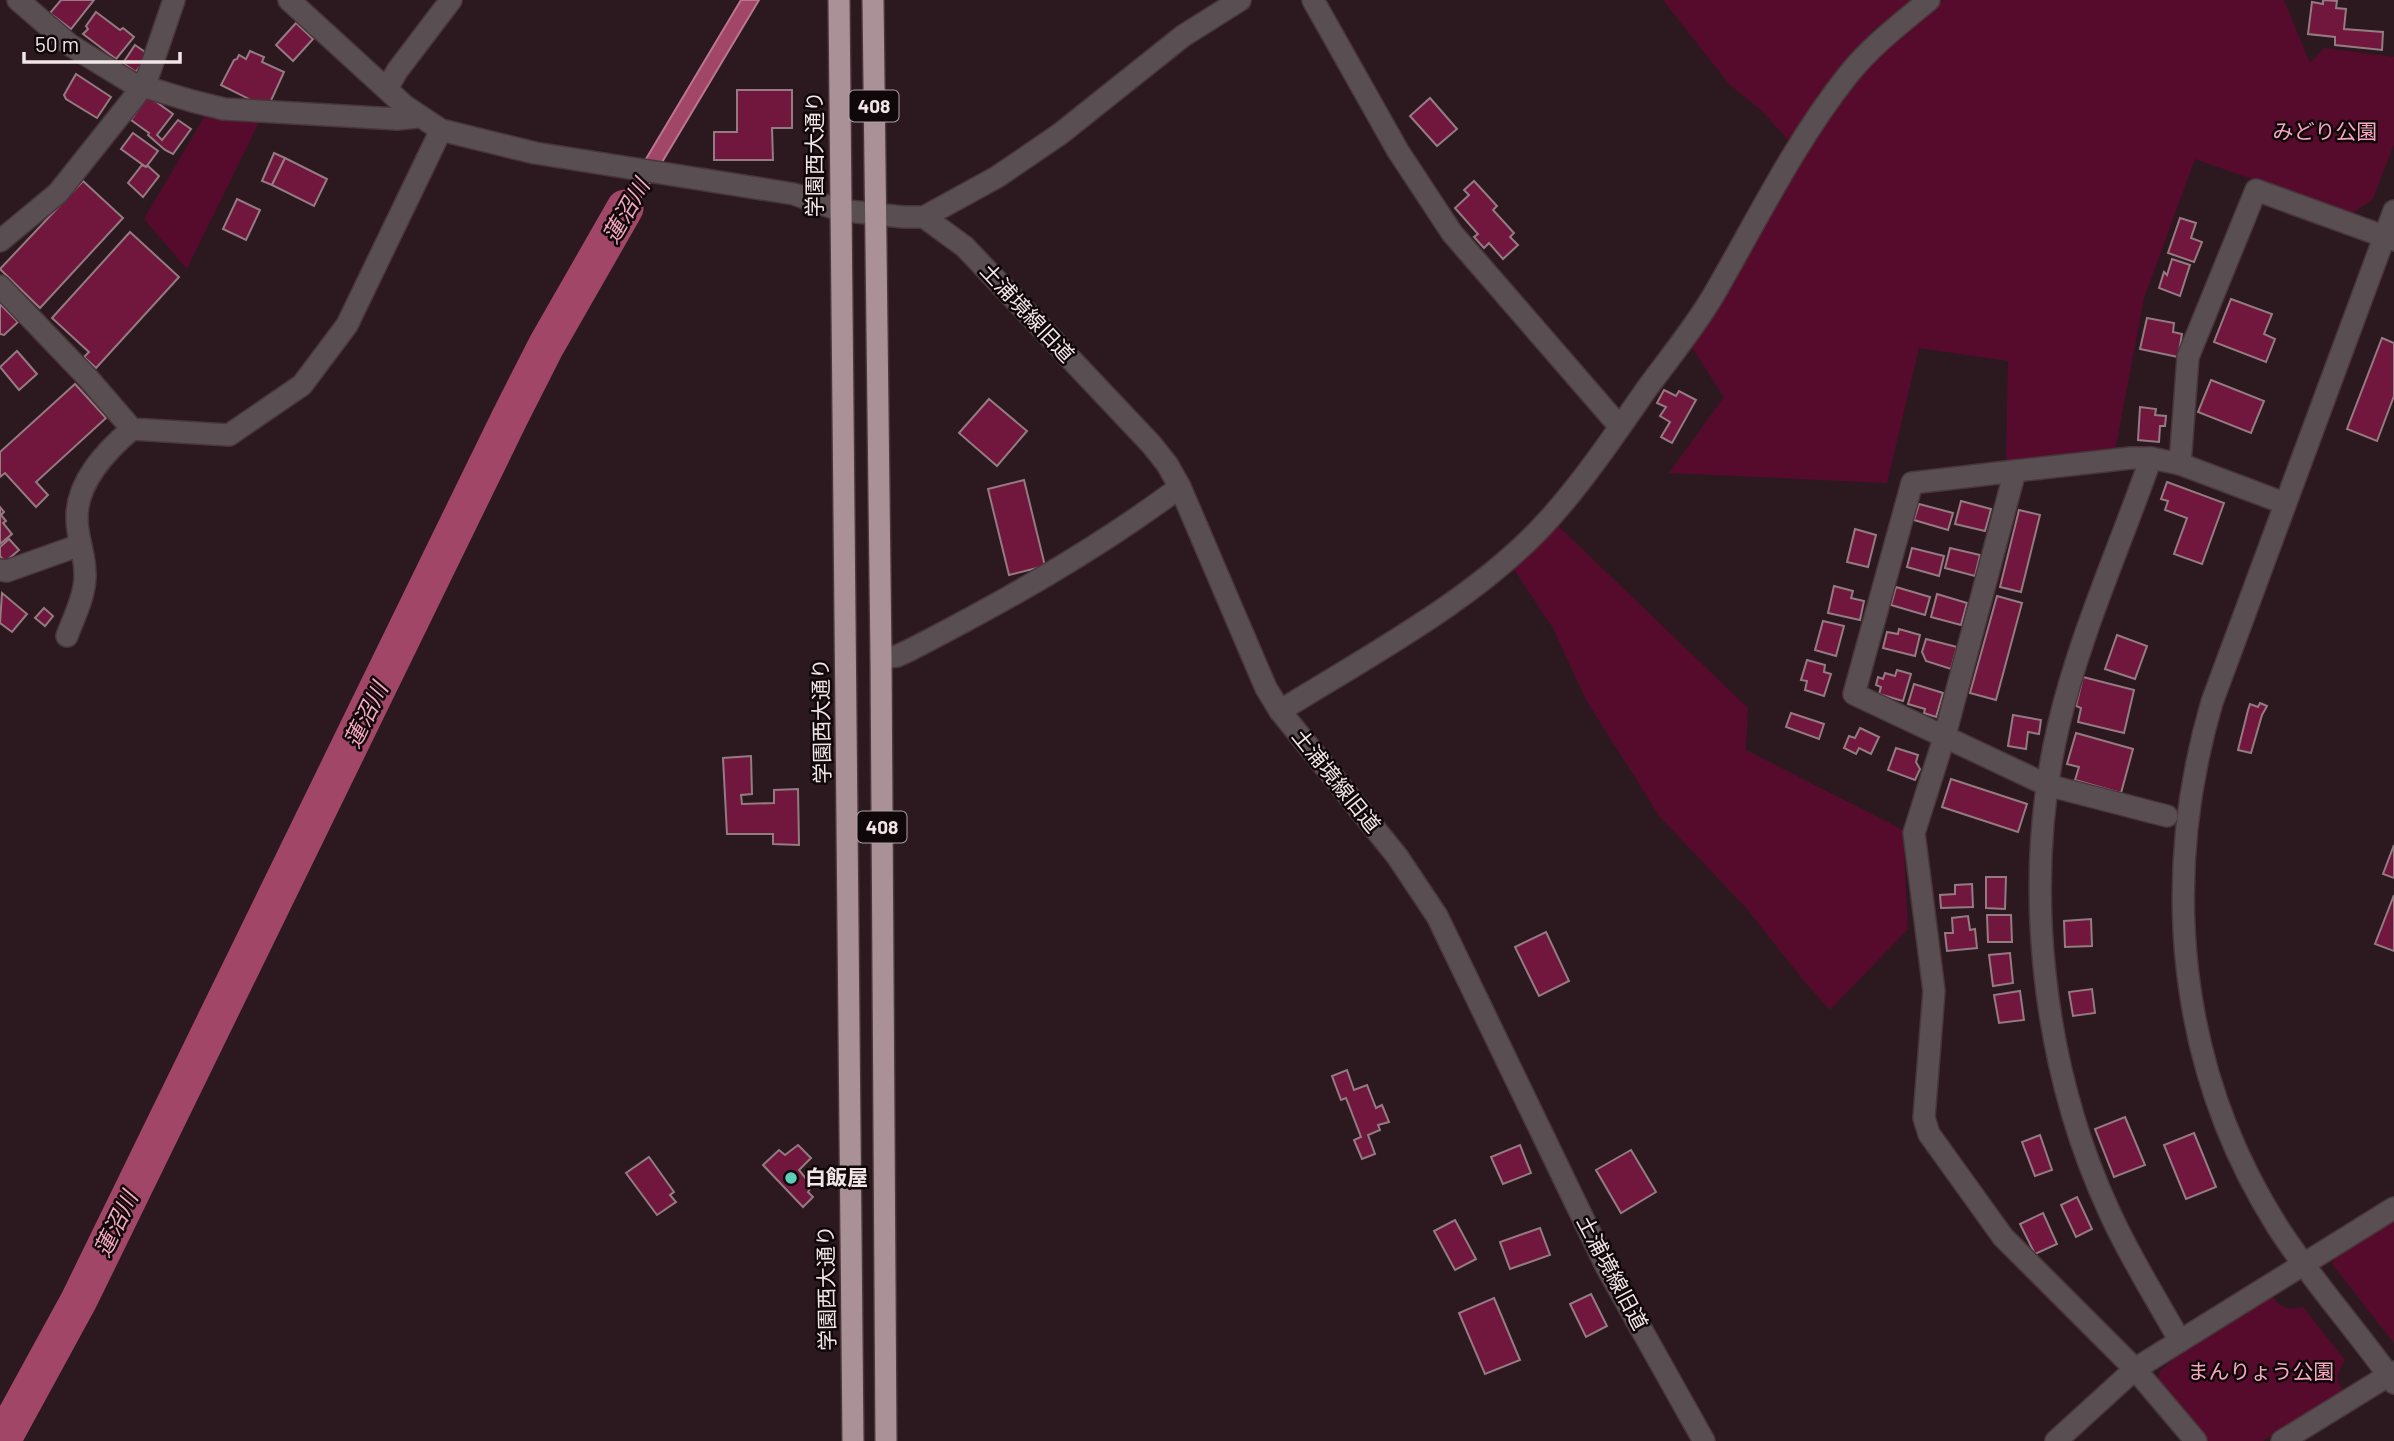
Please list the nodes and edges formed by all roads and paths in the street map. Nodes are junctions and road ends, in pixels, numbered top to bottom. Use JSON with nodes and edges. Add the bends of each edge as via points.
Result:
{"nodes":[{"id":1,"x":18,"y":0,"type":"edge"},
{"id":2,"x":174,"y":0,"type":"edge"},
{"id":3,"x":289,"y":0,"type":"edge"},
{"id":4,"x":451,"y":0,"type":"edge"},
{"id":5,"x":839,"y":0,"type":"edge"},
{"id":6,"x":873,"y":0,"type":"edge"},
{"id":7,"x":1240,"y":0,"type":"edge"},
{"id":8,"x":1312,"y":0,"type":"edge"},
{"id":9,"x":1929,"y":0,"type":"edge"},
{"id":10,"x":142,"y":85,"type":"junction"},
{"id":11,"x":387,"y":89,"type":"junction"},
{"id":12,"x":418,"y":117,"type":"junction"},
{"id":13,"x":441,"y":130,"type":"junction"},
{"id":14,"x":839,"y":210,"type":"junction"},
{"id":15,"x":2394,"y":211,"type":"edge"},
{"id":16,"x":875,"y":213,"type":"junction"},
{"id":17,"x":925,"y":217,"type":"junction"},
{"id":18,"x":4,"y":233,"type":"edge"},
{"id":19,"x":2389,"y":238,"type":"edge"},
{"id":20,"x":0,"y":286,"type":"edge"},
{"id":21,"x":1620,"y":427,"type":"junction"},
{"id":22,"x":132,"y":429,"type":"junction"},
{"id":23,"x":2151,"y":458,"type":"junction"},
{"id":24,"x":2180,"y":464,"type":"junction"},
{"id":25,"x":2015,"y":471,"type":"junction"},
{"id":26,"x":1180,"y":487,"type":"junction"},
{"id":27,"x":2284,"y":503,"type":"junction"},
{"id":28,"x":80,"y":545,"type":"junction"},
{"id":29,"x":0,"y":570,"type":"edge"},
{"id":30,"x":67,"y":636,"type":"dead end"},
{"id":31,"x":881,"y":658,"type":"junction"},
{"id":32,"x":1280,"y":711,"type":"junction"},
{"id":33,"x":1945,"y":735,"type":"junction"},
{"id":34,"x":2047,"y":785,"type":"junction"},
{"id":35,"x":2167,"y":816,"type":"dead end"},
{"id":36,"x":2394,"y":1208,"type":"edge"},
{"id":37,"x":2304,"y":1264,"type":"junction"},
{"id":38,"x":2180,"y":1341,"type":"junction"},
{"id":39,"x":2135,"y":1369,"type":"junction"},
{"id":40,"x":2392,"y":1377,"type":"edge"},
{"id":41,"x":853,"y":1441,"type":"edge"},
{"id":42,"x":886,"y":1441,"type":"edge"},
{"id":43,"x":1704,"y":1441,"type":"edge"},
{"id":44,"x":2056,"y":1441,"type":"edge"},
{"id":45,"x":2196,"y":1441,"type":"edge"},
{"id":46,"x":2282,"y":1441,"type":"edge"}],
"edges":[{"from":1,"to":10,"type":"street","via":[[70,45]]},
{"from":2,"to":10,"type":"street"},
{"from":3,"to":11,"type":"street"},
{"from":4,"to":11,"type":"street"},
{"from":5,"to":14,"type":"highway","name":"学園西大通り","number":"408"},
{"from":6,"to":16,"type":"highway","number":"408"},
{"from":7,"to":17,"type":"street","via":[[1183,36],[1060,134]]},
{"from":8,"to":21,"type":"street","via":[[1398,151],[1452,233]]},
{"from":9,"to":21,"type":"street","via":[[1866,55],[1818,115],[1711,299]]},
{"from":10,"to":12,"type":"street","via":[[224,109]]},
{"from":10,"to":18,"type":"street","via":[[58,193]]},
{"from":11,"to":12,"type":"street"},
{"from":12,"to":13,"type":"street"},
{"from":13,"to":14,"type":"street","via":[[535,153],[794,194]]},
{"from":13,"to":22,"type":"street","via":[[347,325],[302,385],[229,435]]},
{"from":14,"to":16,"type":"street"},
{"from":14,"to":41,"type":"highway","name":"学園西大通り","number":"408"},
{"from":15,"to":19,"type":"street"},
{"from":16,"to":17,"type":"street"},
{"from":16,"to":31,"type":"highway","number":"408"},
{"from":17,"to":26,"type":"street","name":"土浦境線旧道","via":[[965,247],[1151,444]]},
{"from":19,"to":24,"type":"street","via":[[2256,190],[2188,357]]},
{"from":19,"to":27,"type":"street"},
{"from":20,"to":22,"type":"street"},
{"from":21,"to":32,"type":"street","via":[[1550,518],[1503,564],[1430,617]]},
{"from":22,"to":28,"type":"street","via":[[110,447],[78,498]]},
{"from":23,"to":24,"type":"street"},
{"from":23,"to":25,"type":"street"},
{"from":23,"to":34,"type":"street","via":[[2075,665]]},
{"from":24,"to":27,"type":"street"},
{"from":25,"to":33,"type":"street"},
{"from":25,"to":33,"type":"street","via":[[1912,483],[1854,694]]},
{"from":26,"to":31,"type":"street","via":[[1045,575],[910,650]]},
{"from":26,"to":32,"type":"street","name":"土浦境線旧道"},
{"from":27,"to":37,"type":"street","via":[[2201,739],[2187,820],[2183,927],[2193,1014],[2224,1117],[2259,1194]]},
{"from":28,"to":29,"type":"street"},
{"from":28,"to":30,"type":"street","via":[[86,572]]},
{"from":31,"to":42,"type":"highway","number":"408"},
{"from":32,"to":43,"type":"street","name":"土浦境線旧道","via":[[1397,856],[1437,916],[1606,1268]]},
{"from":33,"to":34,"type":"street"},
{"from":33,"to":39,"type":"street","via":[[1914,833],[1934,991],[1924,1118],[1929,1134],[2003,1237]]},
{"from":34,"to":35,"type":"street"},
{"from":34,"to":38,"type":"street","via":[[2040,869],[2042,928],[2047,987],[2067,1093],[2109,1211]]},
{"from":36,"to":37,"type":"street"},
{"from":37,"to":38,"type":"street"},
{"from":37,"to":40,"type":"street"},
{"from":38,"to":39,"type":"street"},
{"from":39,"to":44,"type":"street"},
{"from":39,"to":45,"type":"street"},
{"from":40,"to":46,"type":"street"}]}
